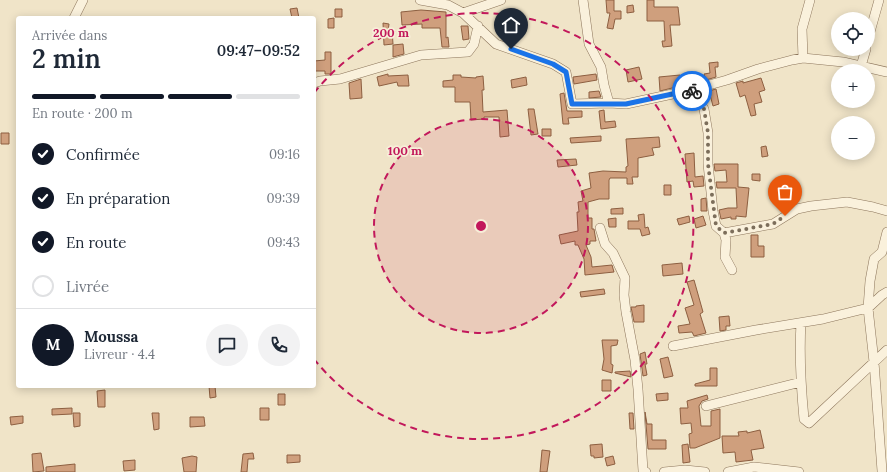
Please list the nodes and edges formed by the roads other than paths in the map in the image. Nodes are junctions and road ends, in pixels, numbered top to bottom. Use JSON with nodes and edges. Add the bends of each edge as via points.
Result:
{"nodes":[{"id":1,"x":83,"y":0,"type":"edge"},
{"id":2,"x":420,"y":0,"type":"edge"},
{"id":3,"x":501,"y":0,"type":"edge"},
{"id":4,"x":583,"y":0,"type":"edge"},
{"id":5,"x":810,"y":0,"type":"edge"},
{"id":6,"x":879,"y":0,"type":"edge"},
{"id":7,"x":448,"y":3,"type":"edge"},
{"id":8,"x":463,"y":14,"type":"junction"},
{"id":9,"x":875,"y":14,"type":"edge"},
{"id":10,"x":75,"y":16,"type":"edge"},
{"id":11,"x":478,"y":26,"type":"junction"},
{"id":12,"x":804,"y":58,"type":"junction"},
{"id":13,"x":852,"y":64,"type":"edge"},
{"id":14,"x":875,"y":69,"type":"edge"},
{"id":15,"x":887,"y":72,"type":"edge"},
{"id":16,"x":316,"y":82,"type":"edge"},
{"id":17,"x":691,"y":90,"type":"junction"},
{"id":18,"x":609,"y":103,"type":"junction"},
{"id":19,"x":887,"y":211,"type":"edge"},
{"id":20,"x":600,"y":228,"type":"dead end"},
{"id":21,"x":887,"y":232,"type":"edge"},
{"id":22,"x":724,"y":233,"type":"junction"},
{"id":23,"x":732,"y":270,"type":"dead end"},
{"id":24,"x":887,"y":292,"type":"edge"},
{"id":25,"x":868,"y":308,"type":"junction"},
{"id":26,"x":801,"y":322,"type":"junction"},
{"id":27,"x":673,"y":346,"type":"dead end"},
{"id":28,"x":887,"y":350,"type":"edge"},
{"id":29,"x":874,"y":362,"type":"junction"},
{"id":30,"x":801,"y":382,"type":"junction"},
{"id":31,"x":706,"y":406,"type":"dead end"},
{"id":32,"x":882,"y":471,"type":"edge"},
{"id":33,"x":643,"y":472,"type":"edge"},
{"id":34,"x":664,"y":472,"type":"edge"},
{"id":35,"x":705,"y":472,"type":"edge"},
{"id":36,"x":728,"y":472,"type":"edge"},
{"id":37,"x":799,"y":472,"type":"edge"}],
"edges":[{"from":1,"to":10,"type":"street"},
{"from":2,"to":7,"type":"street"},
{"from":3,"to":8,"type":"street"},
{"from":4,"to":18,"type":"street","via":[[589,44],[601,67]]},
{"from":5,"to":12,"type":"street","via":[[802,29]]},
{"from":6,"to":9,"type":"street"},
{"from":7,"to":8,"type":"street"},
{"from":8,"to":11,"type":"street"},
{"from":11,"to":16,"type":"street","via":[[474,44],[468,52],[421,55],[340,79]]},
{"from":11,"to":18,"type":"street","via":[[496,44],[553,64],[566,72],[572,104]]},
{"from":12,"to":13,"type":"street"},
{"from":12,"to":17,"type":"street"},
{"from":14,"to":15,"type":"street"},
{"from":17,"to":18,"type":"street","via":[[626,104]]},
{"from":17,"to":22,"type":"street","via":[[704,109],[713,211],[716,226]]},
{"from":19,"to":22,"type":"street","via":[[847,202],[811,206],[797,209],[773,224]]},
{"from":20,"to":33,"type":"street","via":[[605,244],[625,278],[626,306],[638,389]]},
{"from":21,"to":25,"type":"street","via":[[882,252],[874,259]]},
{"from":22,"to":23,"type":"street","via":[[725,257]]},
{"from":24,"to":25,"type":"street"},
{"from":25,"to":26,"type":"street"},
{"from":25,"to":29,"type":"street"},
{"from":26,"to":27,"type":"street"},
{"from":26,"to":30,"type":"street"},
{"from":28,"to":29,"type":"street"},
{"from":29,"to":30,"type":"street","via":[[809,424],[804,419]]},
{"from":29,"to":32,"type":"street"},
{"from":30,"to":31,"type":"street"},
{"from":34,"to":35,"type":"street"},
{"from":36,"to":37,"type":"street","via":[[754,467]]}]}
